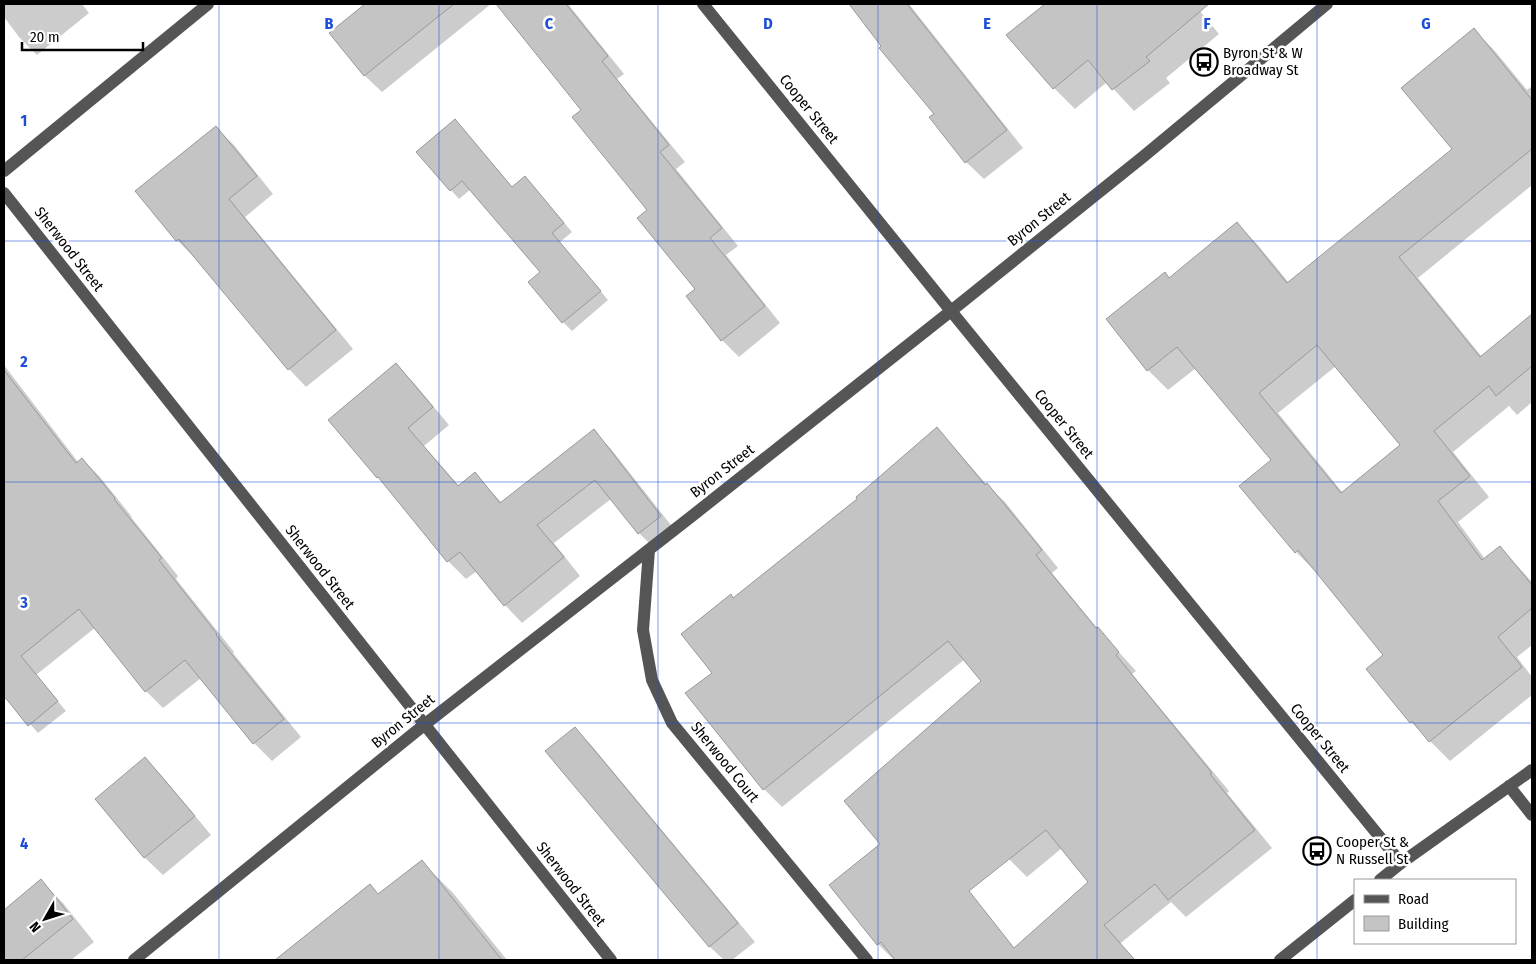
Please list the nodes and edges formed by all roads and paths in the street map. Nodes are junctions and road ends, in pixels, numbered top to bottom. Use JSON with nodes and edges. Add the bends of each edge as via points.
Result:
{"nodes":[{"id":1,"x":208,"y":4,"type":"edge"},
{"id":2,"x":703,"y":4,"type":"edge"},
{"id":3,"x":1327,"y":4,"type":"edge"},
{"id":4,"x":4,"y":171,"type":"edge"},
{"id":5,"x":4,"y":193,"type":"edge"},
{"id":6,"x":951,"y":311,"type":"junction"},
{"id":7,"x":649,"y":550,"type":"junction"},
{"id":8,"x":424,"y":725,"type":"junction"},
{"id":9,"x":1532,"y":770,"type":"edge"},
{"id":10,"x":1509,"y":786,"type":"junction"},
{"id":11,"x":1532,"y":815,"type":"edge"},
{"id":12,"x":1401,"y":863,"type":"junction"},
{"id":13,"x":1381,"y":879,"type":"edge"},
{"id":14,"x":1354,"y":901,"type":"edge"},
{"id":15,"x":134,"y":960,"type":"edge"},
{"id":16,"x":611,"y":960,"type":"edge"},
{"id":17,"x":866,"y":960,"type":"edge"},
{"id":18,"x":1280,"y":960,"type":"edge"}],
"edges":[{"from":1,"to":4,"type":"street"},
{"from":2,"to":6,"type":"street","name":"Cooper Street"},
{"from":3,"to":6,"type":"street","name":"Byron Street"},
{"from":5,"to":8,"type":"street","name":"Sherwood Street"},
{"from":6,"to":7,"type":"street","name":"Byron Street"},
{"from":6,"to":12,"type":"street","name":"Cooper Street"},
{"from":7,"to":8,"type":"street","name":"Byron Street"},
{"from":7,"to":17,"type":"street","name":"Sherwood Court","via":[[643,630],[652,680],[672,723]]},
{"from":8,"to":15,"type":"street","name":"Byron Street"},
{"from":8,"to":16,"type":"street","name":"Sherwood Street"},
{"from":9,"to":10,"type":"street"},
{"from":10,"to":11,"type":"street"},
{"from":10,"to":12,"type":"street"},
{"from":12,"to":13,"type":"street"},
{"from":14,"to":18,"type":"street"}]}
